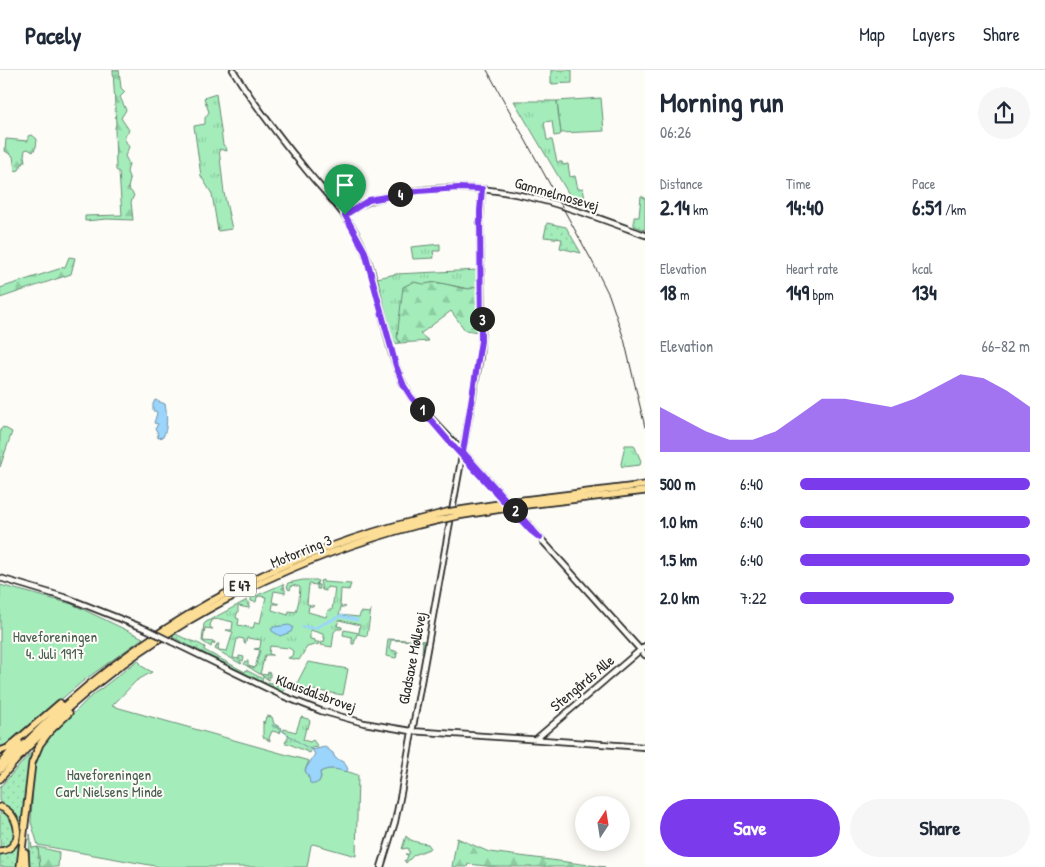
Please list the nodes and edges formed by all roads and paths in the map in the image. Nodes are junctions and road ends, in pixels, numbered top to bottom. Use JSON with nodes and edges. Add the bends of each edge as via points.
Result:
{"nodes":[{"id":1,"x":233,"y":70,"type":"edge"},
{"id":2,"x":482,"y":189,"type":"junction"},
{"id":3,"x":345,"y":215,"type":"junction"},
{"id":4,"x":645,"y":236,"type":"edge"},
{"id":5,"x":463,"y":454,"type":"junction"},
{"id":6,"x":645,"y":485,"type":"edge"},
{"id":7,"x":645,"y":491,"type":"edge"},
{"id":8,"x":525,"y":502,"type":"junction"},
{"id":9,"x":417,"y":522,"type":"junction"},
{"id":10,"x":0,"y":578,"type":"edge"},
{"id":11,"x":645,"y":646,"type":"edge"},
{"id":12,"x":640,"y":650,"type":"junction"},
{"id":13,"x":645,"y":655,"type":"edge"},
{"id":14,"x":106,"y":677,"type":"junction"},
{"id":15,"x":83,"y":688,"type":"junction"},
{"id":16,"x":37,"y":723,"type":"junction"},
{"id":17,"x":411,"y":731,"type":"junction"},
{"id":18,"x":536,"y":740,"type":"junction"},
{"id":19,"x":645,"y":747,"type":"edge"},
{"id":20,"x":0,"y":751,"type":"edge"},
{"id":21,"x":0,"y":764,"type":"edge"},
{"id":22,"x":0,"y":770,"type":"edge"},
{"id":23,"x":0,"y":779,"type":"edge"},
{"id":24,"x":0,"y":807,"type":"edge"},
{"id":25,"x":27,"y":809,"type":"junction"},
{"id":26,"x":0,"y":851,"type":"edge"},
{"id":27,"x":20,"y":867,"type":"edge"},
{"id":28,"x":26,"y":867,"type":"edge"},
{"id":29,"x":381,"y":867,"type":"edge"}],
"edges":[{"from":1,"to":3,"type":"street","via":[[304,167]]},
{"from":2,"to":3,"type":"street","name":"Gammelmosevej","via":[[437,188],[387,196],[369,200]]},
{"from":2,"to":4,"type":"street","name":"Gammelmosevej","via":[[544,200]]},
{"from":2,"to":5,"type":"street","name":"Gladsaxe Møllevej","via":[[481,341]]},
{"from":3,"to":5,"type":"street","via":[[365,252],[399,376],[411,397]]},
{"from":5,"to":12,"type":"street"},
{"from":5,"to":17,"type":"street","name":"Gladsaxe Møllevej"},
{"from":6,"to":8,"type":"highway","name":"Motorring 3","number":"E 47"},
{"from":7,"to":8,"type":"highway","name":"Motorring 3","number":"E 47"},
{"from":8,"to":9,"type":"highway","name":"Motorring 3","number":"E 47","bridge":true,"via":[[447,512]]},
{"from":9,"to":14,"type":"highway","name":"Motorring 3","number":"E 47","via":[[268,578],[227,598],[178,627]]},
{"from":9,"to":15,"type":"highway","name":"Motorring 3","number":"E 47","via":[[378,529],[338,543],[249,581],[139,646]]},
{"from":10,"to":17,"type":"street","name":"Klausdalsbrovej","bridge":true,"via":[[69,598],[146,629],[299,703],[361,722]]},
{"from":11,"to":12,"type":"street","name":"Stengårds Alle"},
{"from":12,"to":13,"type":"street"},
{"from":12,"to":18,"type":"street","name":"Stengårds Alle"},
{"from":14,"to":23,"type":"highway","name":"Motorring 3","number":"E 47","via":[[48,728]]},
{"from":14,"to":25,"type":"highway","via":[[40,744],[32,763]]},
{"from":15,"to":16,"type":"highway"},
{"from":15,"to":22,"type":"highway","name":"Motorring 3","number":"E 47","via":[[41,725]]},
{"from":16,"to":20,"type":"highway"},
{"from":16,"to":21,"type":"highway"},
{"from":17,"to":18,"type":"street","name":"Klausdalsbrovej"},
{"from":17,"to":29,"type":"street","name":"Gladsaxe Møllevej","via":[[398,807]]},
{"from":18,"to":19,"type":"street","name":"Klausdalsbrovej"},
{"from":24,"to":26,"type":"highway","via":[[12,814],[17,831],[13,845]]},
{"from":25,"to":27,"type":"highway"},
{"from":25,"to":28,"type":"highway"}]}
